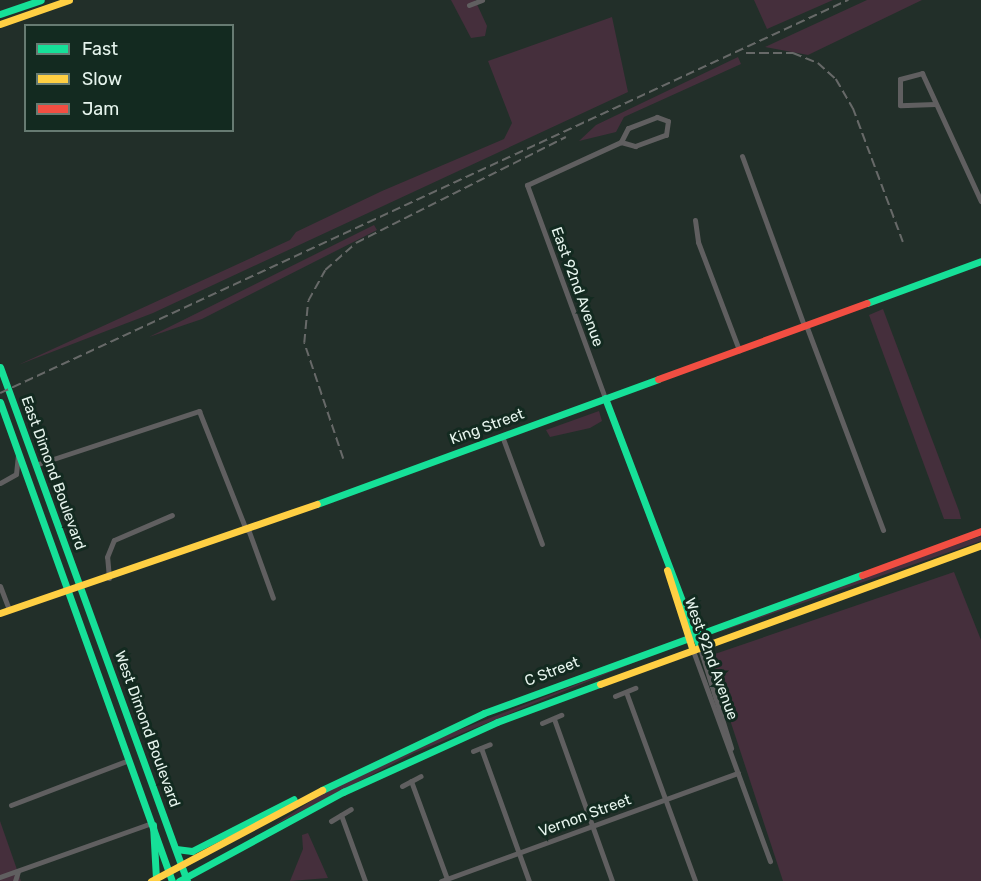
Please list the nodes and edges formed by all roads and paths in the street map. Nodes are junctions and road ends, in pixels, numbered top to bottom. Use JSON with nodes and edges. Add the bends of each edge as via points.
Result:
{"nodes":[{"id":1,"x":41,"y":0,"type":"edge"},
{"id":2,"x":49,"y":0,"type":"edge"},
{"id":3,"x":69,"y":0,"type":"edge"},
{"id":4,"x":482,"y":0,"type":"edge"},
{"id":5,"x":468,"y":5,"type":"dead end"},
{"id":6,"x":0,"y":14,"type":"edge"},
{"id":7,"x":20,"y":17,"type":"junction"},
{"id":8,"x":0,"y":24,"type":"edge"},
{"id":9,"x":936,"y":104,"type":"junction"},
{"id":10,"x":621,"y":142,"type":"junction"},
{"id":11,"x":742,"y":156,"type":"dead end"},
{"id":12,"x":981,"y":201,"type":"edge"},
{"id":13,"x":695,"y":220,"type":"dead end"},
{"id":14,"x":981,"y":261,"type":"edge"},
{"id":15,"x":805,"y":325,"type":"junction"},
{"id":16,"x":739,"y":350,"type":"junction"},
{"id":17,"x":0,"y":367,"type":"edge"},
{"id":18,"x":605,"y":398,"type":"junction"},
{"id":19,"x":0,"y":402,"type":"edge"},
{"id":20,"x":502,"y":436,"type":"junction"},
{"id":21,"x":18,"y":452,"type":"junction"},
{"id":22,"x":35,"y":465,"type":"junction"},
{"id":23,"x":0,"y":483,"type":"edge"},
{"id":24,"x":172,"y":516,"type":"dead end"},
{"id":25,"x":247,"y":530,"type":"junction"},
{"id":26,"x":883,"y":530,"type":"dead end"},
{"id":27,"x":981,"y":531,"type":"edge"},
{"id":28,"x":542,"y":544,"type":"dead end"},
{"id":29,"x":981,"y":544,"type":"edge"},
{"id":30,"x":109,"y":578,"type":"junction"},
{"id":31,"x":0,"y":586,"type":"edge"},
{"id":32,"x":80,"y":587,"type":"junction"},
{"id":33,"x":70,"y":591,"type":"junction"},
{"id":34,"x":273,"y":598,"type":"dead end"},
{"id":35,"x":9,"y":610,"type":"junction"},
{"id":36,"x":0,"y":613,"type":"edge"},
{"id":37,"x":691,"y":634,"type":"junction"},
{"id":38,"x":695,"y":647,"type":"junction"},
{"id":39,"x":635,"y":688,"type":"dead end"},
{"id":40,"x":626,"y":692,"type":"junction"},
{"id":41,"x":615,"y":696,"type":"dead end"},
{"id":42,"x":561,"y":716,"type":"dead end"},
{"id":43,"x":554,"y":719,"type":"junction"},
{"id":44,"x":542,"y":723,"type":"dead end"},
{"id":45,"x":490,"y":744,"type":"dead end"},
{"id":46,"x":481,"y":748,"type":"junction"},
{"id":47,"x":473,"y":751,"type":"dead end"},
{"id":48,"x":129,"y":760,"type":"junction"},
{"id":49,"x":738,"y":773,"type":"junction"},
{"id":50,"x":421,"y":776,"type":"dead end"},
{"id":51,"x":411,"y":781,"type":"junction"},
{"id":52,"x":402,"y":786,"type":"dead end"},
{"id":53,"x":321,"y":789,"type":"junction"},
{"id":54,"x":665,"y":800,"type":"junction"},
{"id":55,"x":11,"y":805,"type":"dead end"},
{"id":56,"x":351,"y":809,"type":"dead end"},
{"id":57,"x":341,"y":815,"type":"junction"},
{"id":58,"x":331,"y":820,"type":"dead end"},
{"id":59,"x":152,"y":824,"type":"junction"},
{"id":60,"x":592,"y":827,"type":"junction"},
{"id":61,"x":176,"y":849,"type":"junction"},
{"id":62,"x":520,"y":852,"type":"junction"},
{"id":63,"x":770,"y":861,"type":"dead end"},
{"id":64,"x":182,"y":865,"type":"junction"},
{"id":65,"x":18,"y":871,"type":"junction"},
{"id":66,"x":199,"y":871,"type":"junction"},
{"id":67,"x":169,"y":872,"type":"junction"},
{"id":68,"x":0,"y":877,"type":"edge"},
{"id":69,"x":153,"y":880,"type":"edge"},
{"id":70,"x":184,"y":880,"type":"edge"},
{"id":71,"x":445,"y":880,"type":"edge"},
{"id":72,"x":15,"y":881,"type":"edge"},
{"id":73,"x":172,"y":881,"type":"edge"},
{"id":74,"x":198,"y":881,"type":"edge"},
{"id":75,"x":365,"y":881,"type":"edge"},
{"id":76,"x":529,"y":881,"type":"edge"},
{"id":77,"x":612,"y":881,"type":"edge"},
{"id":78,"x":695,"y":881,"type":"edge"}],
"edges":[{"from":1,"to":6,"type":"main road"},
{"from":2,"to":7,"type":"main road"},
{"from":3,"to":7,"type":"main road"},
{"from":4,"to":5,"type":"street"},
{"from":7,"to":8,"type":"main road"},
{"from":9,"to":9,"type":"street","via":[[922,74],[900,79],[900,105]]},
{"from":9,"to":12,"type":"street"},
{"from":10,"to":10,"type":"street","via":[[635,146],[666,135],[668,121],[657,117],[628,128]]},
{"from":10,"to":18,"type":"street","name":"East 92nd Avenue","via":[[527,185]]},
{"from":11,"to":15,"type":"street"},
{"from":13,"to":16,"type":"street","via":[[698,242]]},
{"from":14,"to":15,"type":"main road","name":"King Street"},
{"from":15,"to":16,"type":"main road","name":"King Street"},
{"from":15,"to":26,"type":"street"},
{"from":16,"to":18,"type":"main road","name":"King Street"},
{"from":17,"to":22,"type":"main road","name":"East Dimond Boulevard"},
{"from":18,"to":20,"type":"main road","name":"King Street"},
{"from":18,"to":37,"type":"main road","name":"West 92nd Avenue"},
{"from":19,"to":21,"type":"main road","name":"East Dimond Boulevard"},
{"from":20,"to":25,"type":"main road","name":"King Street"},
{"from":20,"to":28,"type":"street"},
{"from":21,"to":23,"type":"street","via":[[16,474]]},
{"from":21,"to":33,"type":"main road","name":"East Dimond Boulevard"},
{"from":22,"to":25,"type":"street","via":[[200,411]]},
{"from":22,"to":32,"type":"main road","name":"East Dimond Boulevard"},
{"from":24,"to":30,"type":"street","via":[[114,540],[108,549]]},
{"from":25,"to":30,"type":"main road","name":"King Street"},
{"from":25,"to":34,"type":"street"},
{"from":27,"to":37,"type":"main road","name":"C Street"},
{"from":29,"to":38,"type":"main road","name":"C Street"},
{"from":30,"to":32,"type":"main road","name":"King Street"},
{"from":31,"to":35,"type":"street"},
{"from":32,"to":33,"type":"main road","name":"King Street"},
{"from":32,"to":61,"type":"main road","name":"West Dimond Boulevard"},
{"from":33,"to":35,"type":"main road","name":"King Street"},
{"from":33,"to":48,"type":"main road","name":"West Dimond Boulevard"},
{"from":35,"to":36,"type":"main road","name":"King Street"},
{"from":37,"to":38,"type":"main road","name":"West 92nd Avenue"},
{"from":37,"to":53,"type":"main road","name":"C Street","via":[[484,713]]},
{"from":38,"to":49,"type":"street","name":"West 92nd Avenue"},
{"from":38,"to":66,"type":"main road","name":"C Street","via":[[431,750]]},
{"from":39,"to":40,"type":"street"},
{"from":40,"to":41,"type":"street"},
{"from":40,"to":54,"type":"street"},
{"from":42,"to":43,"type":"street"},
{"from":43,"to":44,"type":"street"},
{"from":43,"to":60,"type":"street"},
{"from":45,"to":46,"type":"street"},
{"from":46,"to":47,"type":"street"},
{"from":46,"to":62,"type":"street"},
{"from":48,"to":55,"type":"street"},
{"from":48,"to":59,"type":"main road","name":"West Dimond Boulevard"},
{"from":49,"to":54,"type":"street","name":"Vernon Street"},
{"from":49,"to":63,"type":"street","name":"West 92nd Avenue"},
{"from":50,"to":51,"type":"street"},
{"from":51,"to":52,"type":"street"},
{"from":51,"to":71,"type":"street"},
{"from":53,"to":61,"type":"main road","via":[[192,851]]},
{"from":53,"to":64,"type":"main road","name":"C Street"},
{"from":54,"to":60,"type":"street","name":"Vernon Street"},
{"from":54,"to":78,"type":"street"},
{"from":56,"to":57,"type":"street"},
{"from":57,"to":58,"type":"street"},
{"from":57,"to":75,"type":"street"},
{"from":59,"to":65,"type":"street"},
{"from":59,"to":67,"type":"main road","name":"West Dimond Boulevard"},
{"from":59,"to":69,"type":"main road"},
{"from":60,"to":62,"type":"street","name":"Vernon Street"},
{"from":60,"to":77,"type":"street"},
{"from":61,"to":64,"type":"main road","name":"West Dimond Boulevard"},
{"from":62,"to":71,"type":"street","name":"Vernon Street"},
{"from":62,"to":76,"type":"street"},
{"from":64,"to":67,"type":"main road","name":"C Street"},
{"from":64,"to":70,"type":"main road","name":"West Dimond Boulevard"},
{"from":65,"to":68,"type":"street"},
{"from":65,"to":72,"type":"street"},
{"from":66,"to":70,"type":"main road","name":"C Street"},
{"from":66,"to":74,"type":"main road"},
{"from":67,"to":69,"type":"main road","name":"C Street"},
{"from":67,"to":73,"type":"main road","name":"West Dimond Boulevard"}]}
